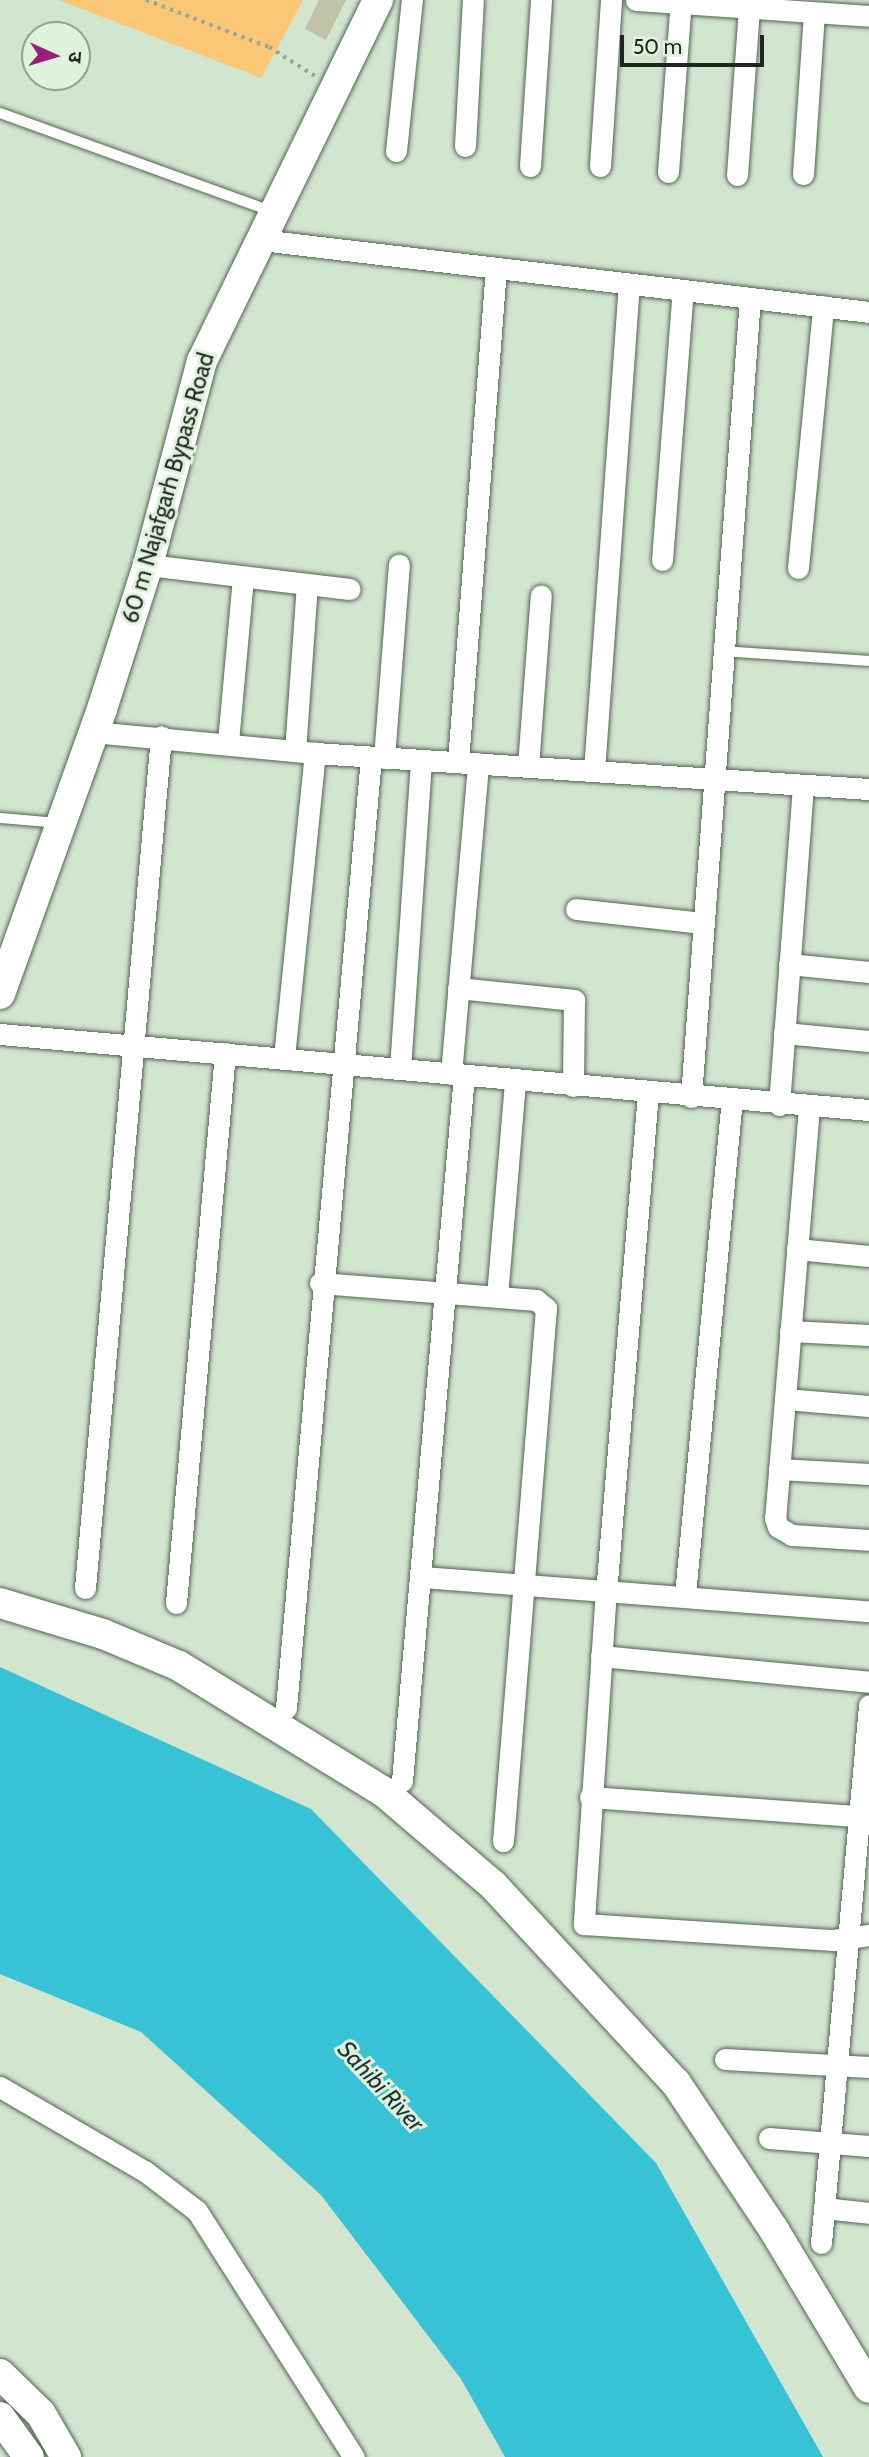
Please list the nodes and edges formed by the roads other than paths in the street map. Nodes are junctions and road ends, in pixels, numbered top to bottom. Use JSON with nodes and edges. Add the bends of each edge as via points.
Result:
{"nodes":[{"id":1,"x":378,"y":0,"type":"edge"},
{"id":2,"x":412,"y":0,"type":"edge"},
{"id":3,"x":473,"y":0,"type":"edge"},
{"id":4,"x":541,"y":0,"type":"edge"},
{"id":5,"x":611,"y":0,"type":"edge"},
{"id":6,"x":636,"y":0,"type":"edge"},
{"id":7,"x":680,"y":2,"type":"edge"},
{"id":8,"x":749,"y":8,"type":"junction"},
{"id":9,"x":865,"y":11,"type":"edge"},
{"id":10,"x":814,"y":13,"type":"junction"},
{"id":11,"x":0,"y":113,"type":"edge"},
{"id":12,"x":465,"y":146,"type":"dead end"},
{"id":13,"x":396,"y":151,"type":"dead end"},
{"id":14,"x":530,"y":166,"type":"dead end"},
{"id":15,"x":600,"y":166,"type":"dead end"},
{"id":16,"x":668,"y":172,"type":"dead end"},
{"id":17,"x":803,"y":174,"type":"dead end"},
{"id":18,"x":737,"y":175,"type":"dead end"},
{"id":19,"x":274,"y":212,"type":"junction"},
{"id":20,"x":261,"y":240,"type":"junction"},
{"id":21,"x":496,"y":271,"type":"junction"},
{"id":22,"x":629,"y":284,"type":"junction"},
{"id":23,"x":683,"y":290,"type":"junction"},
{"id":24,"x":750,"y":298,"type":"junction"},
{"id":25,"x":823,"y":306,"type":"junction"},
{"id":26,"x":869,"y":312,"type":"edge"},
{"id":27,"x":662,"y":560,"type":"dead end"},
{"id":28,"x":148,"y":565,"type":"junction"},
{"id":29,"x":399,"y":565,"type":"dead end"},
{"id":30,"x":798,"y":568,"type":"dead end"},
{"id":31,"x":243,"y":577,"type":"junction"},
{"id":32,"x":307,"y":585,"type":"junction"},
{"id":33,"x":350,"y":589,"type":"dead end"},
{"id":34,"x":541,"y":595,"type":"dead end"},
{"id":35,"x":723,"y":651,"type":"junction"},
{"id":36,"x":869,"y":661,"type":"edge"},
{"id":37,"x":93,"y":732,"type":"junction"},
{"id":38,"x":161,"y":736,"type":"junction"},
{"id":39,"x":228,"y":742,"type":"junction"},
{"id":40,"x":305,"y":752,"type":"junction"},
{"id":41,"x":377,"y":757,"type":"junction"},
{"id":42,"x":421,"y":761,"type":"junction"},
{"id":43,"x":468,"y":763,"type":"junction"},
{"id":44,"x":528,"y":766,"type":"junction"},
{"id":45,"x":594,"y":771,"type":"junction"},
{"id":46,"x":712,"y":780,"type":"junction"},
{"id":47,"x":803,"y":785,"type":"junction"},
{"id":48,"x":869,"y":789,"type":"edge"},
{"id":49,"x":0,"y":818,"type":"edge"},
{"id":50,"x":61,"y":823,"type":"junction"},
{"id":51,"x":576,"y":909,"type":"dead end"},
{"id":52,"x":702,"y":923,"type":"junction"},
{"id":53,"x":789,"y":964,"type":"junction"},
{"id":54,"x":869,"y":972,"type":"edge"},
{"id":55,"x":458,"y":988,"type":"junction"},
{"id":56,"x":0,"y":994,"type":"edge"},
{"id":57,"x":784,"y":1033,"type":"junction"},
{"id":58,"x":0,"y":1034,"type":"edge"},
{"id":59,"x":869,"y":1041,"type":"edge"},
{"id":60,"x":135,"y":1044,"type":"junction"},
{"id":61,"x":225,"y":1053,"type":"junction"},
{"id":62,"x":284,"y":1057,"type":"junction"},
{"id":63,"x":342,"y":1063,"type":"junction"},
{"id":64,"x":400,"y":1069,"type":"junction"},
{"id":65,"x":458,"y":1075,"type":"junction"},
{"id":66,"x":516,"y":1080,"type":"junction"},
{"id":67,"x":573,"y":1086,"type":"junction"},
{"id":68,"x":648,"y":1094,"type":"junction"},
{"id":69,"x":691,"y":1097,"type":"junction"},
{"id":70,"x":732,"y":1101,"type":"junction"},
{"id":71,"x":779,"y":1105,"type":"junction"},
{"id":72,"x":810,"y":1107,"type":"junction"},
{"id":73,"x":869,"y":1110,"type":"edge"},
{"id":74,"x":797,"y":1249,"type":"junction"},
{"id":75,"x":869,"y":1256,"type":"edge"},
{"id":76,"x":320,"y":1283,"type":"junction"},
{"id":77,"x":448,"y":1293,"type":"junction"},
{"id":78,"x":497,"y":1296,"type":"junction"},
{"id":79,"x":790,"y":1332,"type":"junction"},
{"id":80,"x":869,"y":1335,"type":"edge"},
{"id":81,"x":785,"y":1399,"type":"junction"},
{"id":82,"x":869,"y":1406,"type":"edge"},
{"id":83,"x":779,"y":1469,"type":"junction"},
{"id":84,"x":869,"y":1474,"type":"edge"},
{"id":85,"x":869,"y":1540,"type":"edge"},
{"id":86,"x":423,"y":1577,"type":"junction"},
{"id":87,"x":526,"y":1585,"type":"junction"},
{"id":88,"x":85,"y":1588,"type":"dead end"},
{"id":89,"x":606,"y":1589,"type":"junction"},
{"id":90,"x":685,"y":1595,"type":"junction"},
{"id":91,"x":0,"y":1603,"type":"edge"},
{"id":92,"x":176,"y":1603,"type":"dead end"},
{"id":93,"x":869,"y":1611,"type":"edge"},
{"id":94,"x":601,"y":1656,"type":"junction"},
{"id":95,"x":869,"y":1682,"type":"edge"},
{"id":96,"x":869,"y":1705,"type":"edge"},
{"id":97,"x":286,"y":1709,"type":"dead end"},
{"id":98,"x":402,"y":1781,"type":"dead end"},
{"id":99,"x":590,"y":1797,"type":"junction"},
{"id":100,"x":855,"y":1816,"type":"junction"},
{"id":101,"x":503,"y":1841,"type":"dead end"},
{"id":102,"x":869,"y":1935,"type":"edge"},
{"id":103,"x":846,"y":1939,"type":"junction"},
{"id":104,"x":725,"y":2059,"type":"dead end"},
{"id":105,"x":835,"y":2065,"type":"junction"},
{"id":106,"x":869,"y":2067,"type":"edge"},
{"id":107,"x":0,"y":2087,"type":"edge"},
{"id":108,"x":769,"y":2138,"type":"dead end"},
{"id":109,"x":826,"y":2143,"type":"junction"},
{"id":110,"x":869,"y":2147,"type":"edge"},
{"id":111,"x":824,"y":2208,"type":"junction"},
{"id":112,"x":869,"y":2213,"type":"edge"},
{"id":113,"x":821,"y":2243,"type":"dead end"},
{"id":114,"x":0,"y":2374,"type":"edge"},
{"id":115,"x":869,"y":2388,"type":"edge"},
{"id":116,"x":0,"y":2417,"type":"edge"},
{"id":117,"x":29,"y":2457,"type":"edge"},
{"id":118,"x":66,"y":2457,"type":"edge"},
{"id":119,"x":354,"y":2457,"type":"edge"}],
"edges":[{"from":1,"to":19,"type":"street","name":"60 m Najafgarh Bypass Road"},
{"from":2,"to":13,"type":"street"},
{"from":3,"to":12,"type":"street"},
{"from":4,"to":14,"type":"street"},
{"from":5,"to":15,"type":"street"},
{"from":6,"to":7,"type":"street"},
{"from":7,"to":8,"type":"street"},
{"from":7,"to":16,"type":"street"},
{"from":8,"to":10,"type":"street"},
{"from":8,"to":18,"type":"street"},
{"from":9,"to":10,"type":"street"},
{"from":10,"to":17,"type":"street"},
{"from":11,"to":19,"type":"lane"},
{"from":19,"to":20,"type":"street","name":"60 m Najafgarh Bypass Road"},
{"from":20,"to":21,"type":"street"},
{"from":20,"to":28,"type":"street","name":"60 m Najafgarh Bypass Road","via":[[202,361]]},
{"from":21,"to":22,"type":"street"},
{"from":21,"to":43,"type":"street"},
{"from":22,"to":23,"type":"street"},
{"from":22,"to":45,"type":"street"},
{"from":23,"to":24,"type":"street"},
{"from":23,"to":27,"type":"street"},
{"from":24,"to":25,"type":"street"},
{"from":24,"to":35,"type":"street"},
{"from":25,"to":26,"type":"street"},
{"from":25,"to":30,"type":"street"},
{"from":28,"to":31,"type":"street"},
{"from":28,"to":37,"type":"street","name":"60 m Najafgarh Bypass Road"},
{"from":29,"to":41,"type":"street"},
{"from":31,"to":32,"type":"street"},
{"from":31,"to":39,"type":"street"},
{"from":32,"to":33,"type":"street"},
{"from":32,"to":40,"type":"street"},
{"from":34,"to":44,"type":"street"},
{"from":35,"to":36,"type":"lane"},
{"from":35,"to":46,"type":"street"},
{"from":37,"to":38,"type":"street"},
{"from":37,"to":50,"type":"street","name":"60 m Najafgarh Bypass Road"},
{"from":38,"to":39,"type":"street"},
{"from":38,"to":60,"type":"street"},
{"from":39,"to":40,"type":"street"},
{"from":40,"to":41,"type":"street"},
{"from":40,"to":62,"type":"street"},
{"from":41,"to":42,"type":"street"},
{"from":41,"to":63,"type":"street"},
{"from":42,"to":43,"type":"street"},
{"from":42,"to":64,"type":"street"},
{"from":43,"to":44,"type":"street"},
{"from":43,"to":55,"type":"street"},
{"from":44,"to":45,"type":"street"},
{"from":45,"to":46,"type":"street"},
{"from":46,"to":47,"type":"street"},
{"from":46,"to":52,"type":"street"},
{"from":47,"to":48,"type":"street"},
{"from":47,"to":53,"type":"street"},
{"from":49,"to":50,"type":"lane"},
{"from":50,"to":56,"type":"street","name":"60 m Najafgarh Bypass Road"},
{"from":51,"to":52,"type":"street"},
{"from":52,"to":69,"type":"street"},
{"from":53,"to":54,"type":"street"},
{"from":53,"to":57,"type":"street"},
{"from":55,"to":65,"type":"street"},
{"from":55,"to":67,"type":"street","via":[[573,1000]]},
{"from":57,"to":59,"type":"street"},
{"from":57,"to":71,"type":"street"},
{"from":58,"to":60,"type":"street"},
{"from":60,"to":61,"type":"street"},
{"from":60,"to":88,"type":"street"},
{"from":61,"to":62,"type":"street"},
{"from":61,"to":92,"type":"street"},
{"from":62,"to":63,"type":"street"},
{"from":63,"to":64,"type":"street"},
{"from":63,"to":76,"type":"street"},
{"from":64,"to":65,"type":"street"},
{"from":65,"to":66,"type":"street"},
{"from":65,"to":77,"type":"street"},
{"from":66,"to":67,"type":"street"},
{"from":66,"to":78,"type":"street"},
{"from":67,"to":68,"type":"street"},
{"from":68,"to":69,"type":"street"},
{"from":68,"to":89,"type":"street"},
{"from":69,"to":70,"type":"street"},
{"from":70,"to":71,"type":"street"},
{"from":70,"to":90,"type":"street"},
{"from":71,"to":72,"type":"street"},
{"from":72,"to":73,"type":"street"},
{"from":72,"to":74,"type":"street"},
{"from":74,"to":75,"type":"street"},
{"from":74,"to":79,"type":"street"},
{"from":76,"to":77,"type":"street"},
{"from":76,"to":97,"type":"street"},
{"from":77,"to":78,"type":"street"},
{"from":77,"to":86,"type":"street"},
{"from":78,"to":87,"type":"street","via":[[536,1300],[545,1308]]},
{"from":79,"to":80,"type":"street"},
{"from":79,"to":81,"type":"street"},
{"from":81,"to":82,"type":"street"},
{"from":81,"to":83,"type":"street"},
{"from":83,"to":84,"type":"street"},
{"from":83,"to":85,"type":"street","via":[[775,1518],[783,1532]]},
{"from":86,"to":87,"type":"street"},
{"from":86,"to":98,"type":"street"},
{"from":87,"to":89,"type":"street"},
{"from":87,"to":101,"type":"street"},
{"from":89,"to":90,"type":"street"},
{"from":89,"to":94,"type":"street"},
{"from":90,"to":93,"type":"street"},
{"from":91,"to":115,"type":"street","via":[[103,1634],[179,1666],[384,1792],[493,1885],[676,2083],[774,2230]]},
{"from":94,"to":95,"type":"street"},
{"from":94,"to":99,"type":"street"},
{"from":96,"to":100,"type":"street"},
{"from":99,"to":100,"type":"street"},
{"from":99,"to":103,"type":"street","via":[[583,1913],[589,1927]]},
{"from":100,"to":103,"type":"street"},
{"from":102,"to":103,"type":"street"},
{"from":103,"to":105,"type":"street"},
{"from":104,"to":105,"type":"street"},
{"from":105,"to":106,"type":"street"},
{"from":105,"to":109,"type":"street"},
{"from":107,"to":119,"type":"street","via":[[146,2172],[197,2211]]},
{"from":108,"to":109,"type":"street"},
{"from":109,"to":110,"type":"street"},
{"from":109,"to":111,"type":"street"},
{"from":111,"to":112,"type":"street"},
{"from":111,"to":113,"type":"street"},
{"from":114,"to":118,"type":"street","via":[[41,2414]]},
{"from":116,"to":117,"type":"street"}]}
